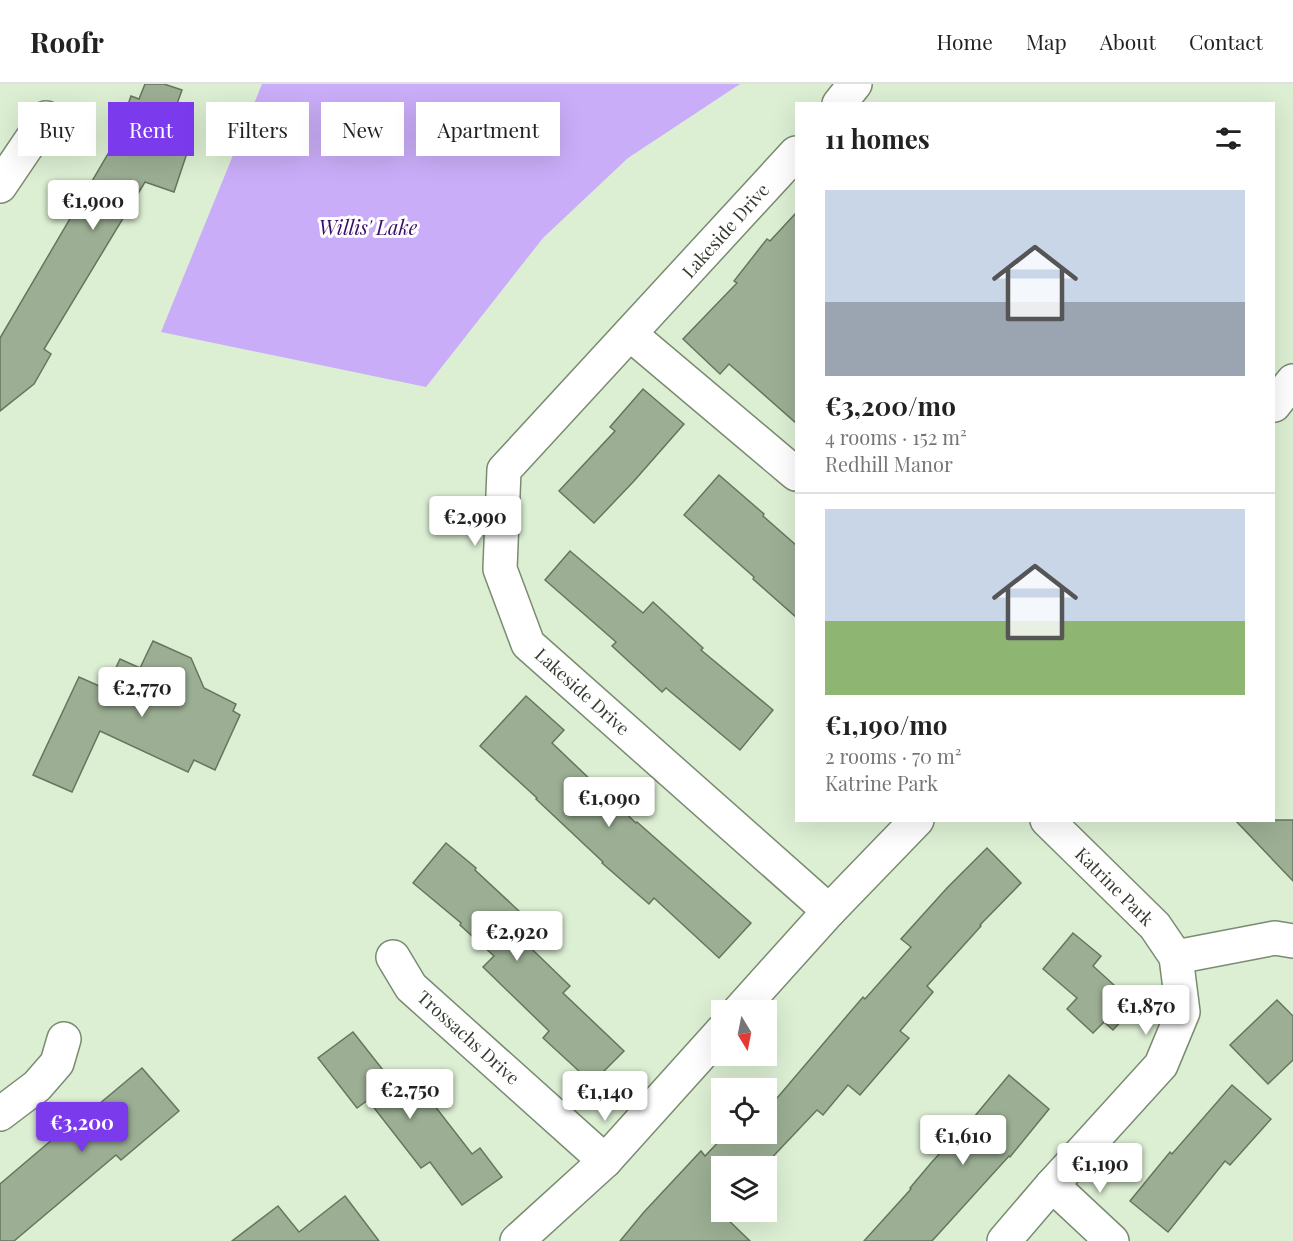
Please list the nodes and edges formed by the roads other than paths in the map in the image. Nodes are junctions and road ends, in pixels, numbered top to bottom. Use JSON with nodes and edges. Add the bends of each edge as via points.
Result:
{"nodes":[{"id":1,"x":855,"y":84,"type":"edge"},
{"id":2,"x":841,"y":102,"type":"edge"},
{"id":3,"x":795,"y":154,"type":"edge"},
{"id":4,"x":20,"y":156,"type":"edge"},
{"id":5,"x":0,"y":186,"type":"edge"},
{"id":6,"x":630,"y":334,"type":"junction"},
{"id":7,"x":1293,"y":381,"type":"edge"},
{"id":8,"x":1275,"y":404,"type":"edge"},
{"id":9,"x":795,"y":473,"type":"edge"},
{"id":10,"x":915,"y":822,"type":"edge"},
{"id":11,"x":1049,"y":822,"type":"edge"},
{"id":12,"x":829,"y":911,"type":"junction"},
{"id":13,"x":1293,"y":941,"type":"edge"},
{"id":14,"x":393,"y":957,"type":"dead end"},
{"id":15,"x":1176,"y":957,"type":"junction"},
{"id":16,"x":749,"y":1000,"type":"edge"},
{"id":17,"x":64,"y":1039,"type":"dead end"},
{"id":18,"x":711,"y":1042,"type":"edge"},
{"id":19,"x":0,"y":1114,"type":"edge"},
{"id":20,"x":605,"y":1161,"type":"junction"},
{"id":21,"x":1053,"y":1185,"type":"junction"},
{"id":22,"x":517,"y":1241,"type":"edge"},
{"id":23,"x":1004,"y":1241,"type":"edge"},
{"id":24,"x":1112,"y":1241,"type":"edge"}],
"edges":[{"from":1,"to":2,"type":"street"},
{"from":3,"to":6,"type":"street","name":"Lakeside Drive"},
{"from":4,"to":5,"type":"street"},
{"from":6,"to":9,"type":"street"},
{"from":6,"to":12,"type":"street","name":"Lakeside Drive","via":[[504,470],[500,569],[528,644]]},
{"from":7,"to":8,"type":"street"},
{"from":10,"to":12,"type":"street"},
{"from":11,"to":15,"type":"street","name":"Katrine Park","via":[[1155,926]]},
{"from":12,"to":16,"type":"street"},
{"from":13,"to":15,"type":"street","via":[[1275,938]]},
{"from":14,"to":20,"type":"street","name":"Trossachs Drive","via":[[411,987]]},
{"from":15,"to":21,"type":"street","name":"Katrine Park","via":[[1184,1012],[1161,1065]]},
{"from":17,"to":19,"type":"street","via":[[57,1064],[37,1086]]},
{"from":18,"to":20,"type":"street"},
{"from":20,"to":22,"type":"street"},
{"from":21,"to":23,"type":"street","name":"Katrine Park"},
{"from":21,"to":24,"type":"street"}]}
